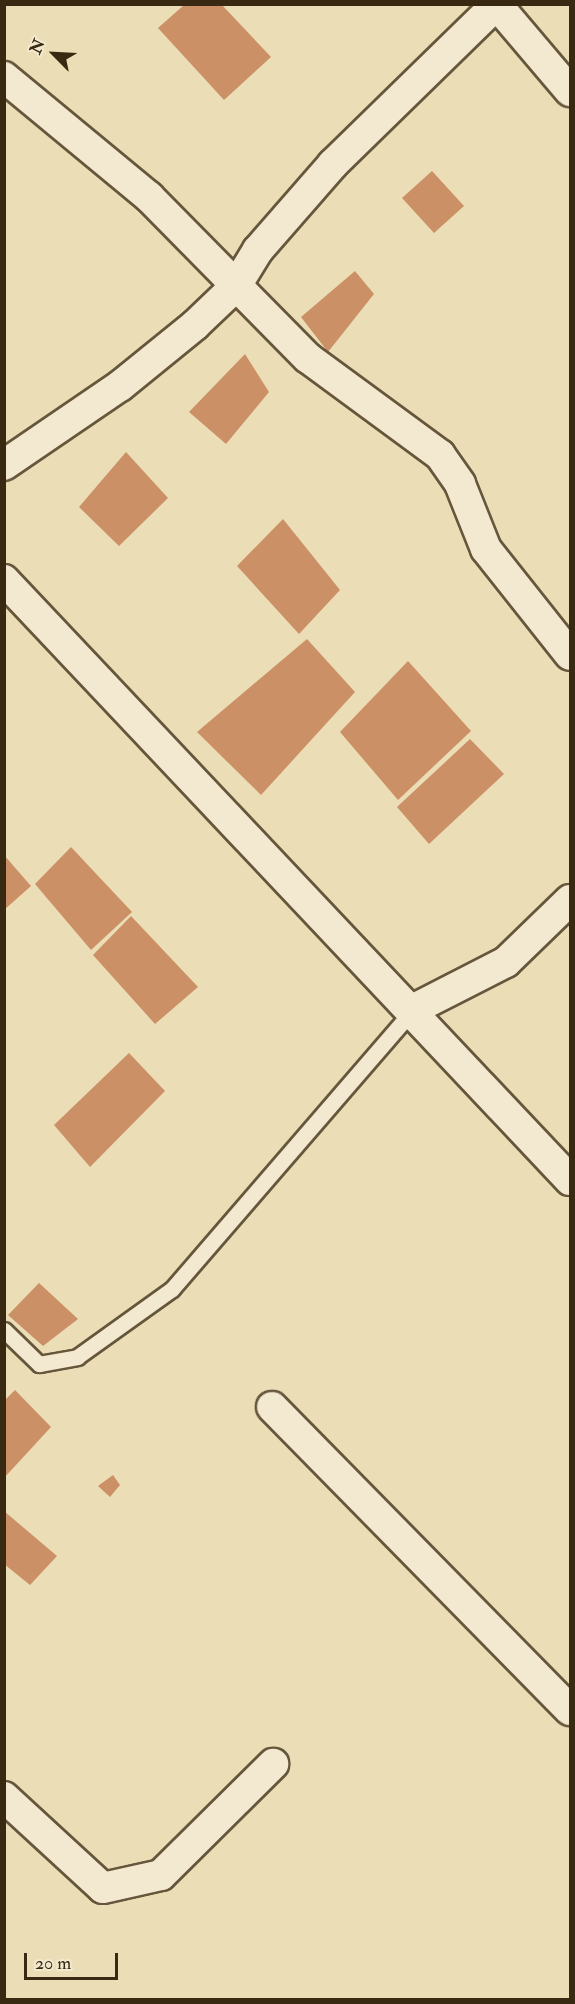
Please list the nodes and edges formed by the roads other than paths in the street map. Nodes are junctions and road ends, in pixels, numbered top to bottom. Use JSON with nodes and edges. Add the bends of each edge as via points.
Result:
{"nodes":[{"id":1,"x":486,"y":8,"type":"edge"},
{"id":2,"x":4,"y":77,"type":"edge"},
{"id":3,"x":570,"y":91,"type":"edge"},
{"id":4,"x":236,"y":286,"type":"junction"},
{"id":5,"x":4,"y":465,"type":"edge"},
{"id":6,"x":4,"y":580,"type":"edge"},
{"id":7,"x":570,"y":655,"type":"edge"},
{"id":8,"x":570,"y":900,"type":"edge"},
{"id":9,"x":414,"y":1009,"type":"junction"},
{"id":10,"x":570,"y":1180,"type":"edge"},
{"id":11,"x":4,"y":1330,"type":"edge"},
{"id":12,"x":272,"y":1407,"type":"dead end"},
{"id":13,"x":570,"y":1710,"type":"edge"},
{"id":14,"x":273,"y":1764,"type":"dead end"},
{"id":15,"x":4,"y":1797,"type":"edge"}],
"edges":[{"from":1,"to":3,"type":"street"},
{"from":1,"to":4,"type":"street","via":[[333,164],[258,250]]},
{"from":2,"to":4,"type":"street","via":[[149,197]]},
{"from":4,"to":5,"type":"street","via":[[120,386]]},
{"from":4,"to":7,"type":"street","via":[[346,389],[440,455],[460,484],[486,549]]},
{"from":6,"to":9,"type":"street"},
{"from":8,"to":9,"type":"street","via":[[506,962]]},
{"from":9,"to":10,"type":"street"},
{"from":9,"to":11,"type":"lane","via":[[172,1289],[77,1357],[39,1364]]},
{"from":12,"to":13,"type":"street"},
{"from":14,"to":15,"type":"street","via":[[161,1875],[104,1888]]}]}
